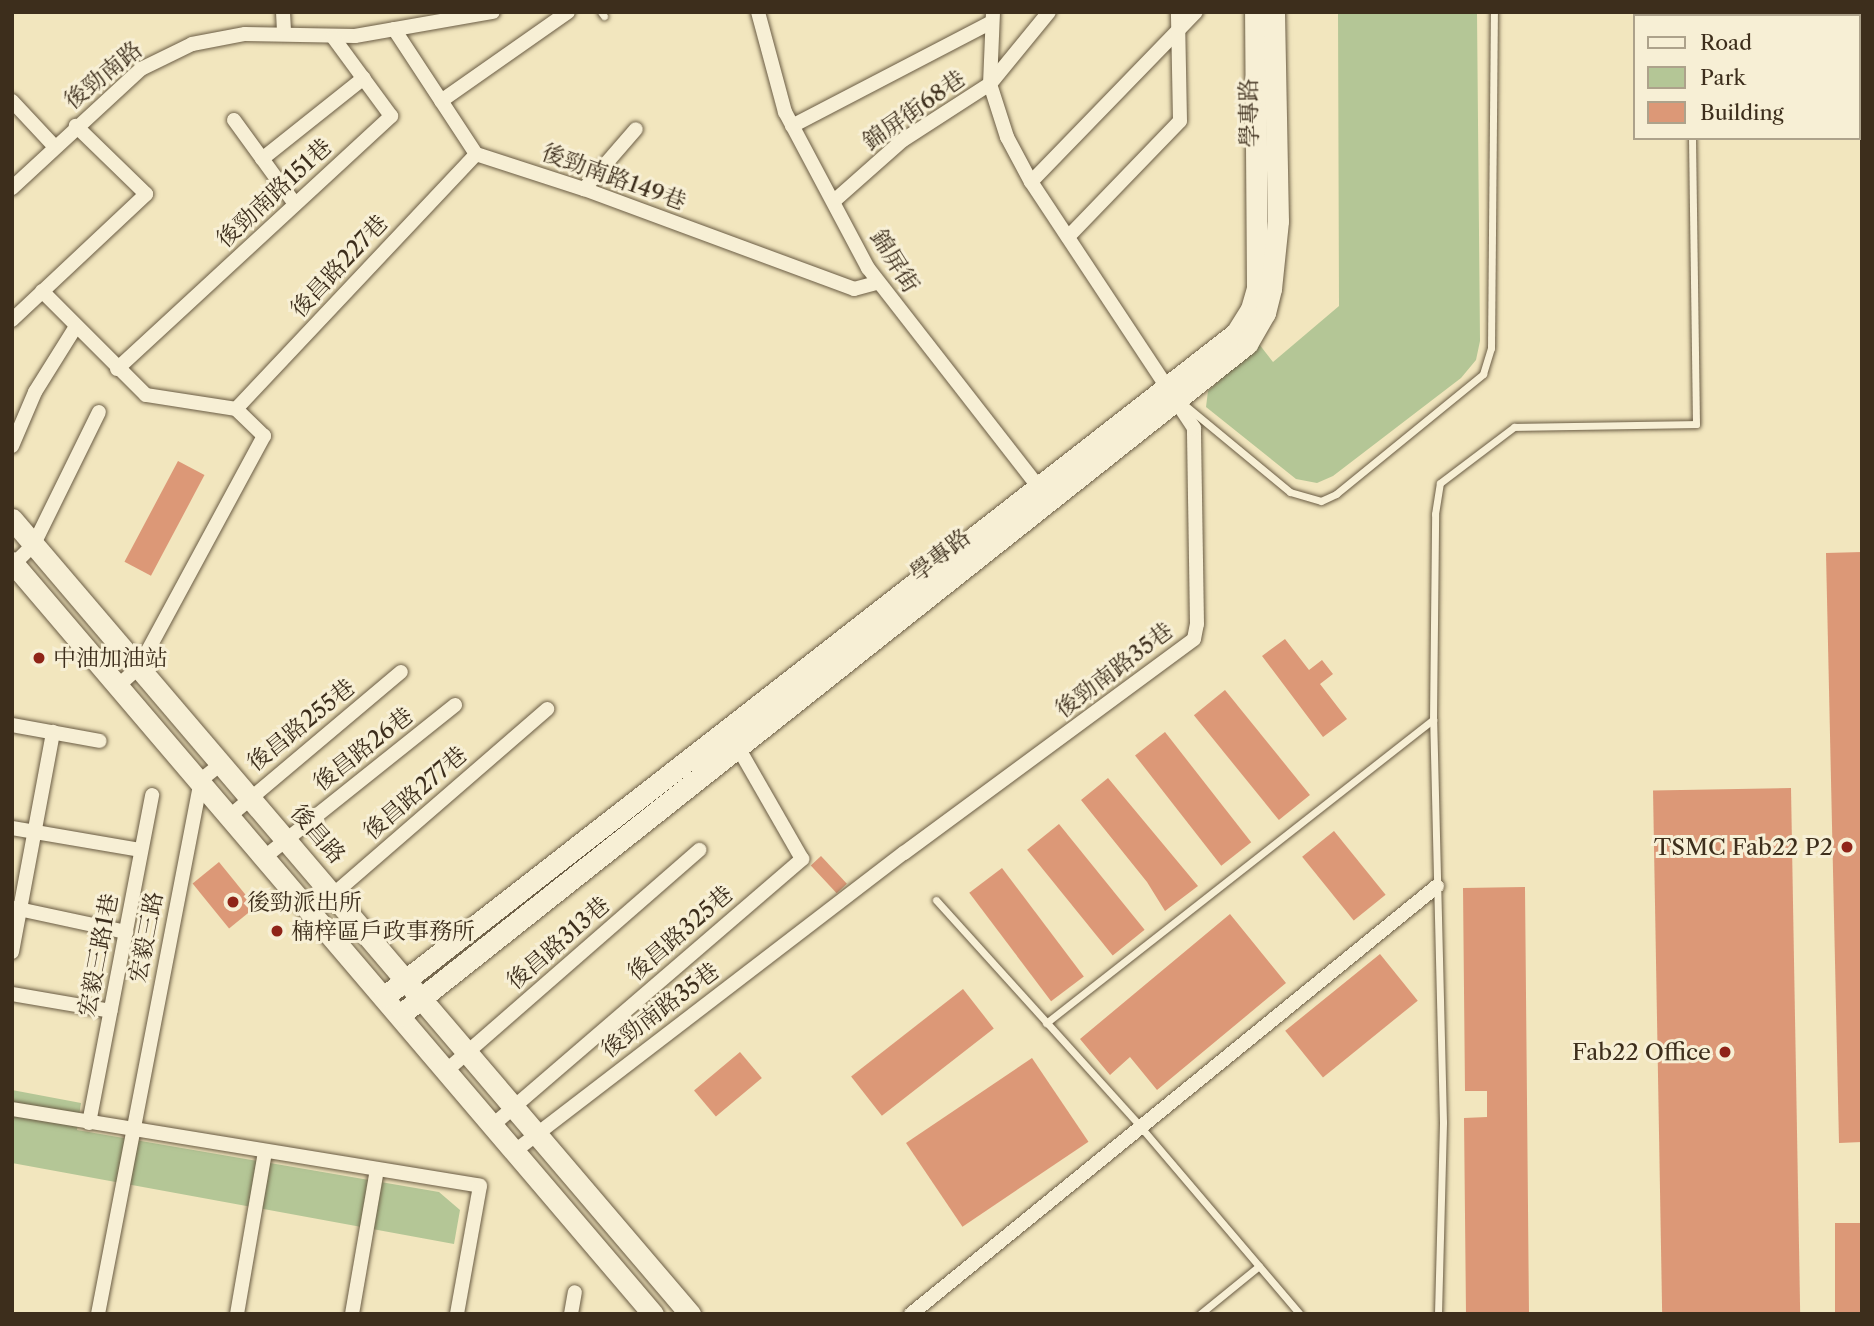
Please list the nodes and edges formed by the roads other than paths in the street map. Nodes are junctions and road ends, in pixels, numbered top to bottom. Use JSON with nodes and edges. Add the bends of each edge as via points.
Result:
{"nodes":[{"id":1,"x":283,"y":12,"type":"edge"},
{"id":2,"x":493,"y":12,"type":"edge"},
{"id":3,"x":568,"y":12,"type":"edge"},
{"id":4,"x":758,"y":12,"type":"edge"},
{"id":5,"x":1049,"y":12,"type":"edge"},
{"id":6,"x":1178,"y":12,"type":"edge"},
{"id":7,"x":1196,"y":12,"type":"edge"},
{"id":8,"x":1255,"y":12,"type":"edge"},
{"id":9,"x":1273,"y":12,"type":"edge"},
{"id":10,"x":1494,"y":12,"type":"edge"},
{"id":11,"x":993,"y":17,"type":"edge"},
{"id":12,"x":394,"y":29,"type":"junction"},
{"id":13,"x":1178,"y":31,"type":"junction"},
{"id":14,"x":284,"y":34,"type":"junction"},
{"id":15,"x":333,"y":37,"type":"junction"},
{"id":16,"x":364,"y":78,"type":"junction"},
{"id":17,"x":990,"y":84,"type":"junction"},
{"id":18,"x":12,"y":101,"type":"edge"},
{"id":19,"x":441,"y":101,"type":"junction"},
{"id":20,"x":234,"y":120,"type":"dead end"},
{"id":21,"x":76,"y":126,"type":"junction"},
{"id":22,"x":792,"y":126,"type":"junction"},
{"id":23,"x":636,"y":130,"type":"dead end"},
{"id":24,"x":1692,"y":140,"type":"edge"},
{"id":25,"x":54,"y":146,"type":"junction"},
{"id":26,"x":476,"y":154,"type":"junction"},
{"id":27,"x":262,"y":159,"type":"junction"},
{"id":28,"x":1031,"y":182,"type":"junction"},
{"id":29,"x":12,"y":188,"type":"edge"},
{"id":30,"x":584,"y":189,"type":"junction"},
{"id":31,"x":834,"y":201,"type":"junction"},
{"id":32,"x":295,"y":204,"type":"junction"},
{"id":33,"x":1068,"y":237,"type":"junction"},
{"id":34,"x":877,"y":283,"type":"junction"},
{"id":35,"x":42,"y":292,"type":"junction"},
{"id":36,"x":12,"y":320,"type":"edge"},
{"id":37,"x":75,"y":328,"type":"junction"},
{"id":38,"x":117,"y":369,"type":"junction"},
{"id":39,"x":1175,"y":394,"type":"junction"},
{"id":40,"x":236,"y":409,"type":"junction"},
{"id":41,"x":99,"y":412,"type":"dead end"},
{"id":42,"x":12,"y":446,"type":"edge"},
{"id":43,"x":1045,"y":495,"type":"junction"},
{"id":44,"x":12,"y":519,"type":"edge"},
{"id":45,"x":34,"y":544,"type":"junction"},
{"id":46,"x":13,"y":563,"type":"edge"},
{"id":47,"x":139,"y":667,"type":"junction"},
{"id":48,"x":401,"y":673,"type":"dead end"},
{"id":49,"x":119,"y":685,"type":"junction"},
{"id":50,"x":455,"y":705,"type":"dead end"},
{"id":51,"x":548,"y":709,"type":"dead end"},
{"id":52,"x":1433,"y":720,"type":"junction"},
{"id":53,"x":12,"y":724,"type":"edge"},
{"id":54,"x":53,"y":732,"type":"junction"},
{"id":55,"x":100,"y":741,"type":"dead end"},
{"id":56,"x":739,"y":749,"type":"junction"},
{"id":57,"x":222,"y":763,"type":"junction"},
{"id":58,"x":201,"y":779,"type":"junction"},
{"id":59,"x":152,"y":796,"type":"dead end"},
{"id":60,"x":251,"y":796,"type":"junction"},
{"id":61,"x":231,"y":815,"type":"junction"},
{"id":62,"x":12,"y":828,"type":"edge"},
{"id":63,"x":34,"y":833,"type":"junction"},
{"id":64,"x":287,"y":838,"type":"junction"},
{"id":65,"x":141,"y":850,"type":"junction"},
{"id":66,"x":699,"y":850,"type":"dead end"},
{"id":67,"x":266,"y":856,"type":"junction"},
{"id":68,"x":1437,"y":886,"type":"junction"},
{"id":69,"x":334,"y":893,"type":"junction"},
{"id":70,"x":936,"y":901,"type":"dead end"},
{"id":71,"x":16,"y":908,"type":"edge"},
{"id":72,"x":313,"y":912,"type":"junction"},
{"id":73,"x":126,"y":932,"type":"junction"},
{"id":74,"x":12,"y":952,"type":"edge"},
{"id":75,"x":407,"y":979,"type":"junction"},
{"id":76,"x":12,"y":994,"type":"edge"},
{"id":77,"x":385,"y":996,"type":"junction"},
{"id":78,"x":423,"y":998,"type":"junction"},
{"id":79,"x":111,"y":1011,"type":"junction"},
{"id":80,"x":400,"y":1015,"type":"junction"},
{"id":81,"x":1046,"y":1023,"type":"junction"},
{"id":82,"x":468,"y":1052,"type":"junction"},
{"id":83,"x":447,"y":1070,"type":"junction"},
{"id":84,"x":515,"y":1105,"type":"junction"},
{"id":85,"x":12,"y":1109,"type":"edge"},
{"id":86,"x":89,"y":1123,"type":"junction"},
{"id":87,"x":493,"y":1125,"type":"junction"},
{"id":88,"x":1139,"y":1125,"type":"junction"},
{"id":89,"x":131,"y":1130,"type":"junction"},
{"id":90,"x":538,"y":1132,"type":"junction"},
{"id":91,"x":515,"y":1151,"type":"junction"},
{"id":92,"x":265,"y":1152,"type":"junction"},
{"id":93,"x":377,"y":1170,"type":"junction"},
{"id":94,"x":1259,"y":1266,"type":"junction"},
{"id":95,"x":575,"y":1292,"type":"dead end"},
{"id":96,"x":98,"y":1314,"type":"edge"},
{"id":97,"x":237,"y":1314,"type":"edge"},
{"id":98,"x":352,"y":1314,"type":"edge"},
{"id":99,"x":457,"y":1314,"type":"edge"},
{"id":100,"x":571,"y":1314,"type":"edge"},
{"id":101,"x":653,"y":1314,"type":"edge"},
{"id":102,"x":690,"y":1314,"type":"edge"},
{"id":103,"x":911,"y":1314,"type":"edge"},
{"id":104,"x":1200,"y":1314,"type":"edge"},
{"id":105,"x":1300,"y":1314,"type":"edge"},
{"id":106,"x":1438,"y":1314,"type":"edge"}],
"edges":[{"from":1,"to":14,"type":"street"},
{"from":2,"to":12,"type":"street","name":"後勁南路"},
{"from":3,"to":19,"type":"street"},
{"from":4,"to":22,"type":"street","name":"錦屏街"},
{"from":5,"to":17,"type":"street","name":"錦屏街68巷"},
{"from":6,"to":13,"type":"street"},
{"from":7,"to":13,"type":"street"},
{"from":8,"to":39,"type":"street","name":"學專路","via":[[1257,288],[1236,333]]},
{"from":9,"to":39,"type":"street","name":"學專路","via":[[1278,221],[1265,313],[1247,344]]},
{"from":10,"to":39,"type":"lane","via":[[1491,348],[1483,374],[1336,494],[1321,501],[1290,492]]},
{"from":11,"to":17,"type":"street","name":"後勁南路35巷"},
{"from":11,"to":22,"type":"street"},
{"from":12,"to":15,"type":"street","name":"後勁南路"},
{"from":12,"to":19,"type":"street"},
{"from":13,"to":28,"type":"street"},
{"from":13,"to":33,"type":"street","via":[[1180,121]]},
{"from":14,"to":15,"type":"street","name":"後勁南路"},
{"from":14,"to":21,"type":"street","name":"後勁南路","via":[[216,38],[169,53],[141,69]]},
{"from":15,"to":16,"type":"street","name":"後勁南路151巷"},
{"from":16,"to":27,"type":"street"},
{"from":16,"to":32,"type":"street","name":"後勁南路151巷","via":[[391,116]]},
{"from":17,"to":28,"type":"street","name":"後勁南路35巷","via":[[1007,136]]},
{"from":17,"to":31,"type":"street","name":"錦屏街68巷","via":[[902,140]]},
{"from":18,"to":25,"type":"street"},
{"from":19,"to":26,"type":"street"},
{"from":20,"to":27,"type":"street"},
{"from":21,"to":25,"type":"street","name":"後勁南路"},
{"from":21,"to":35,"type":"street","via":[[146,194]]},
{"from":22,"to":31,"type":"street","name":"錦屏街"},
{"from":23,"to":30,"type":"street"},
{"from":24,"to":52,"type":"lane","via":[[1696,424],[1514,427],[1440,483],[1435,514]]},
{"from":25,"to":29,"type":"street","name":"後勁南路"},
{"from":26,"to":30,"type":"street","name":"後勁南路149巷"},
{"from":26,"to":40,"type":"street","name":"後昌路227巷"},
{"from":27,"to":32,"type":"street"},
{"from":28,"to":33,"type":"street","name":"後勁南路35巷"},
{"from":30,"to":34,"type":"street","name":"後勁南路149巷","via":[[854,289]]},
{"from":31,"to":34,"type":"street","name":"錦屏街"},
{"from":32,"to":38,"type":"street","name":"後勁南路151巷"},
{"from":33,"to":39,"type":"street","name":"後勁南路35巷"},
{"from":34,"to":43,"type":"street","name":"錦屏街"},
{"from":35,"to":36,"type":"street"},
{"from":35,"to":37,"type":"street"},
{"from":37,"to":38,"type":"street"},
{"from":37,"to":42,"type":"street","via":[[35,392]]},
{"from":38,"to":40,"type":"street","via":[[146,396]]},
{"from":39,"to":43,"type":"street","name":"學專路"},
{"from":39,"to":90,"type":"street","name":"後勁南路35巷","via":[[1194,428],[1194,639]]},
{"from":40,"to":47,"type":"street","via":[[264,436]]},
{"from":41,"to":45,"type":"street"},
{"from":43,"to":56,"type":"street","name":"學專路"},
{"from":43,"to":75,"type":"street","name":"學專路"},
{"from":44,"to":45,"type":"street","name":"後昌路"},
{"from":45,"to":46,"type":"street"},
{"from":45,"to":47,"type":"street","name":"後昌路"},
{"from":46,"to":49,"type":"street"},
{"from":47,"to":49,"type":"street"},
{"from":47,"to":57,"type":"street","name":"後昌路"},
{"from":48,"to":60,"type":"street","name":"後昌路255巷"},
{"from":49,"to":58,"type":"street"},
{"from":50,"to":64,"type":"street","name":"後昌路26巷"},
{"from":51,"to":69,"type":"street","name":"後昌路277巷"},
{"from":52,"to":68,"type":"lane"},
{"from":52,"to":81,"type":"lane"},
{"from":53,"to":54,"type":"street"},
{"from":54,"to":55,"type":"street"},
{"from":54,"to":63,"type":"street"},
{"from":56,"to":78,"type":"street","name":"學專路"},
{"from":56,"to":84,"type":"street","name":"後昌路325巷","via":[[802,859]]},
{"from":57,"to":58,"type":"street"},
{"from":57,"to":60,"type":"street","name":"後昌路"},
{"from":58,"to":61,"type":"street"},
{"from":58,"to":89,"type":"street","name":"宏毅三路"},
{"from":59,"to":65,"type":"street","name":"宏毅三路1巷"},
{"from":60,"to":61,"type":"street","name":"後昌路255巷"},
{"from":60,"to":64,"type":"street","name":"後昌路"},
{"from":61,"to":67,"type":"street"},
{"from":62,"to":63,"type":"street"},
{"from":63,"to":65,"type":"street"},
{"from":63,"to":71,"type":"street"},
{"from":64,"to":67,"type":"street","name":"後昌路26巷"},
{"from":64,"to":69,"type":"street","name":"後昌路"},
{"from":65,"to":73,"type":"street","name":"宏毅三路1巷"},
{"from":66,"to":82,"type":"street","name":"後昌路313巷"},
{"from":67,"to":72,"type":"street"},
{"from":68,"to":88,"type":"street"},
{"from":68,"to":106,"type":"lane","via":[[1443,1122]]},
{"from":69,"to":72,"type":"street","name":"後昌路277巷"},
{"from":69,"to":75,"type":"street","name":"後昌路"},
{"from":70,"to":81,"type":"lane"},
{"from":71,"to":73,"type":"street"},
{"from":71,"to":74,"type":"street"},
{"from":72,"to":77,"type":"street"},
{"from":73,"to":79,"type":"street","name":"宏毅三路1巷"},
{"from":75,"to":77,"type":"street","name":"學專路"},
{"from":75,"to":78,"type":"street","name":"後昌路"},
{"from":76,"to":79,"type":"street"},
{"from":77,"to":80,"type":"street"},
{"from":78,"to":80,"type":"street","name":"學專路"},
{"from":78,"to":82,"type":"street","name":"後昌路"},
{"from":79,"to":86,"type":"street","name":"宏毅三路1巷"},
{"from":80,"to":83,"type":"street"},
{"from":81,"to":88,"type":"lane"},
{"from":82,"to":83,"type":"street","name":"後昌路313巷"},
{"from":82,"to":84,"type":"street","name":"後昌路"},
{"from":83,"to":87,"type":"street"},
{"from":84,"to":87,"type":"street","name":"後昌路325巷"},
{"from":84,"to":90,"type":"street","name":"後昌路"},
{"from":85,"to":86,"type":"street"},
{"from":86,"to":89,"type":"street"},
{"from":87,"to":91,"type":"street"},
{"from":88,"to":94,"type":"lane"},
{"from":88,"to":103,"type":"street"},
{"from":89,"to":92,"type":"street"},
{"from":89,"to":96,"type":"street","name":"宏毅三路"},
{"from":90,"to":91,"type":"street","name":"後勁南路35巷"},
{"from":90,"to":102,"type":"street","name":"後昌路"},
{"from":91,"to":101,"type":"street"},
{"from":92,"to":93,"type":"street"},
{"from":92,"to":97,"type":"street"},
{"from":93,"to":98,"type":"street"},
{"from":93,"to":99,"type":"street","via":[[480,1186]]},
{"from":94,"to":104,"type":"lane"},
{"from":94,"to":105,"type":"lane"},
{"from":95,"to":100,"type":"street"}]}
